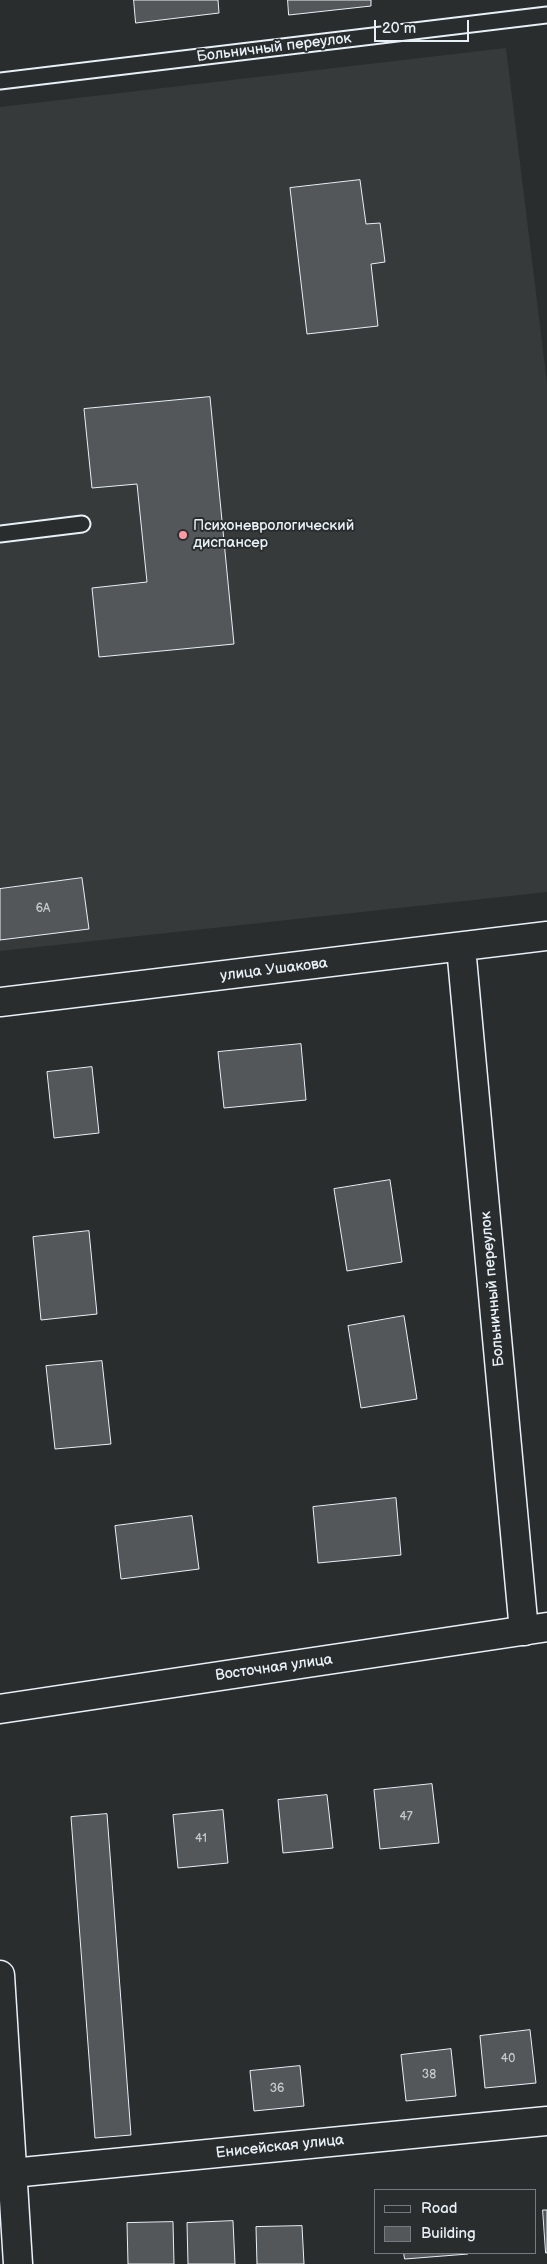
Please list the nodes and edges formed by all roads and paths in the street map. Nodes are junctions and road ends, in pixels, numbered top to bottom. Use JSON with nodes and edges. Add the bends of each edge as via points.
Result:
{"nodes":[{"id":1,"x":547,"y":15,"type":"edge"},
{"id":2,"x":0,"y":81,"type":"edge"},
{"id":3,"x":82,"y":524,"type":"dead end"},
{"id":4,"x":0,"y":534,"type":"edge"},
{"id":5,"x":547,"y":936,"type":"edge"},
{"id":6,"x":461,"y":947,"type":"junction"},
{"id":7,"x":0,"y":1002,"type":"edge"},
{"id":8,"x":536,"y":1629,"type":"edge"},
{"id":9,"x":0,"y":1709,"type":"edge"},
{"id":10,"x":0,"y":1975,"type":"edge"},
{"id":11,"x":547,"y":2120,"type":"edge"},
{"id":12,"x":12,"y":2173,"type":"junction"},
{"id":13,"x":18,"y":2264,"type":"edge"}],
"edges":[{"from":1,"to":2,"type":"lane","name":"Больничный переулок"},
{"from":3,"to":4,"type":"lane"},
{"from":5,"to":6,"type":"street","name":"улица Ушакова"},
{"from":6,"to":7,"type":"street","name":"улица Ушакова"},
{"from":6,"to":8,"type":"street","name":"Больничный переулок"},
{"from":8,"to":9,"type":"street","name":"Восточная улица"},
{"from":10,"to":12,"type":"street"},
{"from":11,"to":12,"type":"street","name":"Енисейская улица"},
{"from":12,"to":13,"type":"street"}]}
